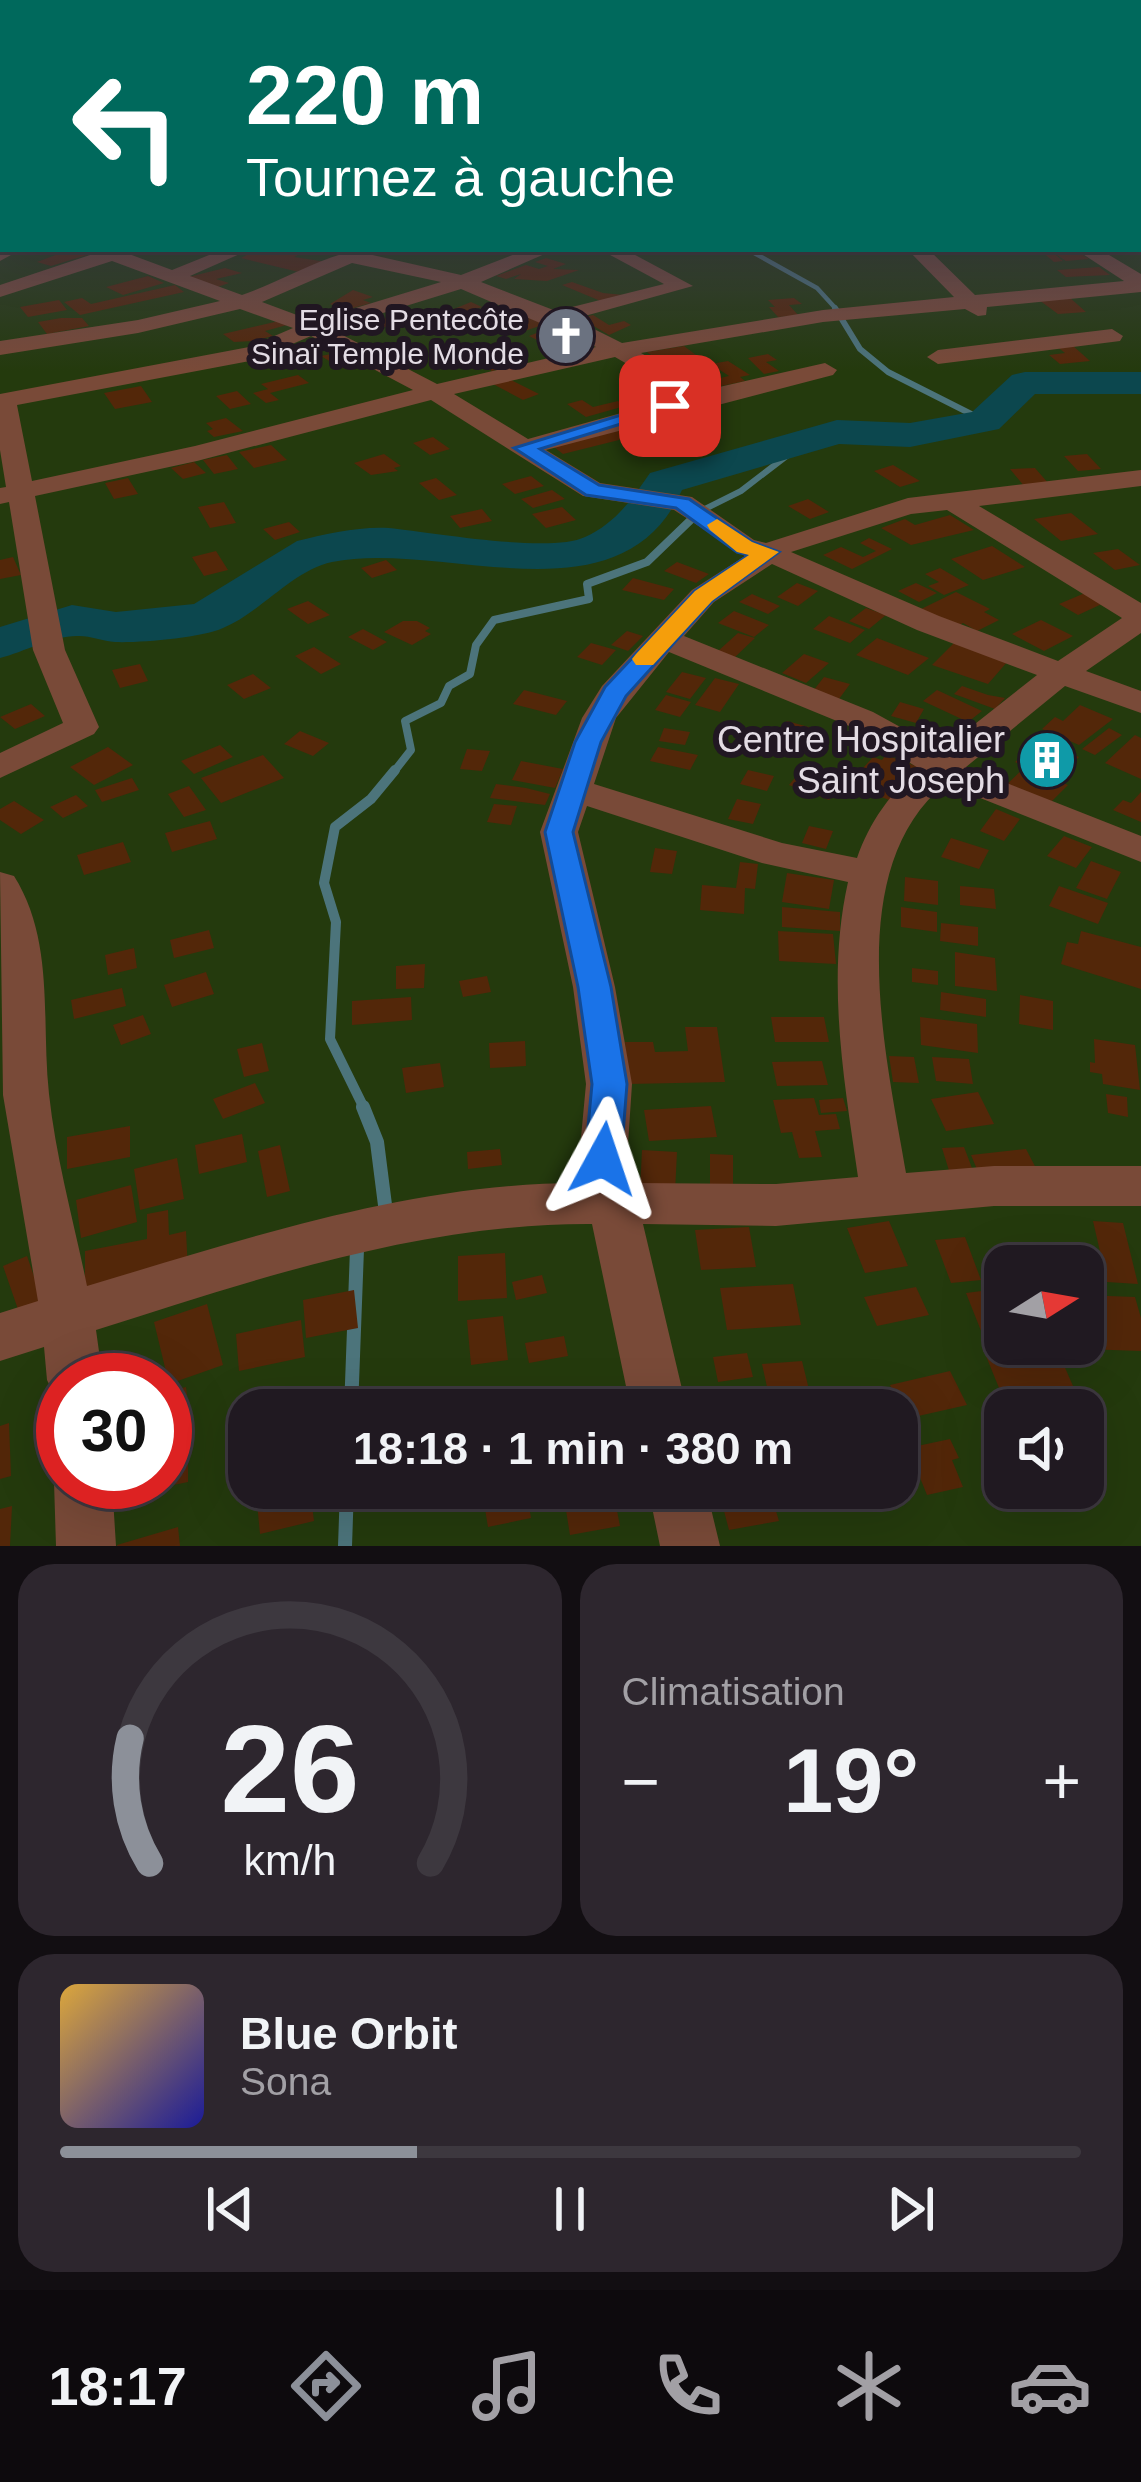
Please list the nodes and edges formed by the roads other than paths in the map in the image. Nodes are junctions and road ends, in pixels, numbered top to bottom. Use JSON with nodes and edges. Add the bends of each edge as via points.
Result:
{"nodes":[{"id":1,"x":119,"y":252,"type":"edge"},
{"id":2,"x":234,"y":252,"type":"edge"},
{"id":3,"x":538,"y":252,"type":"edge"},
{"id":4,"x":615,"y":252,"type":"edge"},
{"id":5,"x":920,"y":252,"type":"edge"},
{"id":6,"x":1090,"y":252,"type":"edge"},
{"id":7,"x":357,"y":253,"type":"edge"},
{"id":8,"x":171,"y":277,"type":"junction"},
{"id":9,"x":462,"y":282,"type":"junction"},
{"id":10,"x":1141,"y":285,"type":"edge"},
{"id":11,"x":0,"y":291,"type":"edge"},
{"id":12,"x":232,"y":302,"type":"junction"},
{"id":13,"x":969,"y":302,"type":"junction"},
{"id":14,"x":557,"y":317,"type":"junction"},
{"id":15,"x":764,"y":327,"type":"junction"},
{"id":16,"x":312,"y":328,"type":"junction"},
{"id":17,"x":1112,"y":336,"type":"dead end"},
{"id":18,"x":1019,"y":346,"type":"junction"},
{"id":19,"x":0,"y":348,"type":"edge"},
{"id":20,"x":624,"y":351,"type":"junction"},
{"id":21,"x":938,"y":357,"type":"dead end"},
{"id":22,"x":796,"y":362,"type":"dead end"},
{"id":23,"x":825,"y":370,"type":"dead end"},
{"id":24,"x":433,"y":391,"type":"junction"},
{"id":25,"x":702,"y":398,"type":"junction"},
{"id":26,"x":2,"y":401,"type":"edge"},
{"id":27,"x":524,"y":448,"type":"junction"},
{"id":28,"x":1141,"y":478,"type":"edge"},
{"id":29,"x":11,"y":494,"type":"edge"},
{"id":30,"x":955,"y":502,"type":"junction"},
{"id":31,"x":768,"y":552,"type":"junction"},
{"id":32,"x":1141,"y":618,"type":"edge"},
{"id":33,"x":664,"y":639,"type":"junction"},
{"id":34,"x":1061,"y":672,"type":"junction"},
{"id":35,"x":1141,"y":703,"type":"edge"},
{"id":36,"x":0,"y":767,"type":"edge"},
{"id":37,"x":941,"y":769,"type":"junction"},
{"id":38,"x":573,"y":789,"type":"junction"},
{"id":39,"x":1141,"y":850,"type":"edge"},
{"id":40,"x":870,"y":874,"type":"junction"},
{"id":41,"x":5,"y":907,"type":"edge"},
{"id":42,"x":13,"y":1098,"type":"edge"},
{"id":43,"x":1141,"y":1186,"type":"edge"},
{"id":44,"x":885,"y":1197,"type":"junction"},
{"id":45,"x":611,"y":1203,"type":"junction"},
{"id":46,"x":70,"y":1316,"type":"junction"},
{"id":47,"x":0,"y":1337,"type":"edge"},
{"id":48,"x":73,"y":1353,"type":"edge"},
{"id":49,"x":654,"y":1389,"type":"edge"},
{"id":50,"x":84,"y":1509,"type":"edge"},
{"id":51,"x":681,"y":1509,"type":"edge"},
{"id":52,"x":86,"y":1546,"type":"edge"},
{"id":53,"x":690,"y":1546,"type":"edge"}],
"edges":[{"from":1,"to":8,"type":"street"},
{"from":1,"to":11,"type":"street"},
{"from":2,"to":8,"type":"street"},
{"from":3,"to":9,"type":"street"},
{"from":4,"to":14,"type":"street","via":[[683,286]]},
{"from":5,"to":13,"type":"street"},
{"from":6,"to":10,"type":"street"},
{"from":7,"to":9,"type":"street"},
{"from":7,"to":12,"type":"street"},
{"from":8,"to":12,"type":"street"},
{"from":9,"to":14,"type":"street"},
{"from":9,"to":16,"type":"street"},
{"from":10,"to":13,"type":"street"},
{"from":12,"to":16,"type":"street"},
{"from":12,"to":19,"type":"street"},
{"from":13,"to":15,"type":"street"},
{"from":13,"to":18,"type":"street"},
{"from":14,"to":20,"type":"street"},
{"from":15,"to":20,"type":"street"},
{"from":15,"to":22,"type":"street"},
{"from":16,"to":24,"type":"street"},
{"from":16,"to":26,"type":"street","via":[[223,361]]},
{"from":17,"to":18,"type":"street"},
{"from":18,"to":21,"type":"street"},
{"from":20,"to":24,"type":"street"},
{"from":20,"to":25,"type":"street"},
{"from":23,"to":25,"type":"street"},
{"from":24,"to":27,"type":"street"},
{"from":24,"to":29,"type":"street"},
{"from":25,"to":27,"type":"street"},
{"from":26,"to":29,"type":"street"},
{"from":27,"to":31,"type":"street","via":[[593,490],[682,503],[745,547]]},
{"from":28,"to":30,"type":"street"},
{"from":29,"to":36,"type":"street","via":[[49,650],[82,727]]},
{"from":30,"to":31,"type":"street","via":[[884,510]]},
{"from":30,"to":32,"type":"street"},
{"from":31,"to":33,"type":"street","via":[[704,596]]},
{"from":31,"to":34,"type":"street"},
{"from":32,"to":34,"type":"street"},
{"from":33,"to":37,"type":"street","via":[[861,719]]},
{"from":33,"to":38,"type":"street","via":[[606,706]]},
{"from":34,"to":35,"type":"street"},
{"from":34,"to":37,"type":"street"},
{"from":37,"to":39,"type":"street"},
{"from":37,"to":40,"type":"street","via":[[908,798]]},
{"from":38,"to":40,"type":"street","via":[[776,854]]},
{"from":38,"to":45,"type":"street","via":[[559,832],[609,1084],[603,1159]]},
{"from":40,"to":44,"type":"street","via":[[859,958]]},
{"from":41,"to":42,"type":"street"},
{"from":42,"to":46,"type":"street"},
{"from":43,"to":44,"type":"street","via":[[994,1186]]},
{"from":44,"to":45,"type":"street"},
{"from":45,"to":46,"type":"street","via":[[533,1203],[373,1229]]},
{"from":45,"to":49,"type":"street"},
{"from":46,"to":47,"type":"street"},
{"from":46,"to":48,"type":"street"},
{"from":50,"to":52,"type":"street"},
{"from":51,"to":53,"type":"street"}]}
